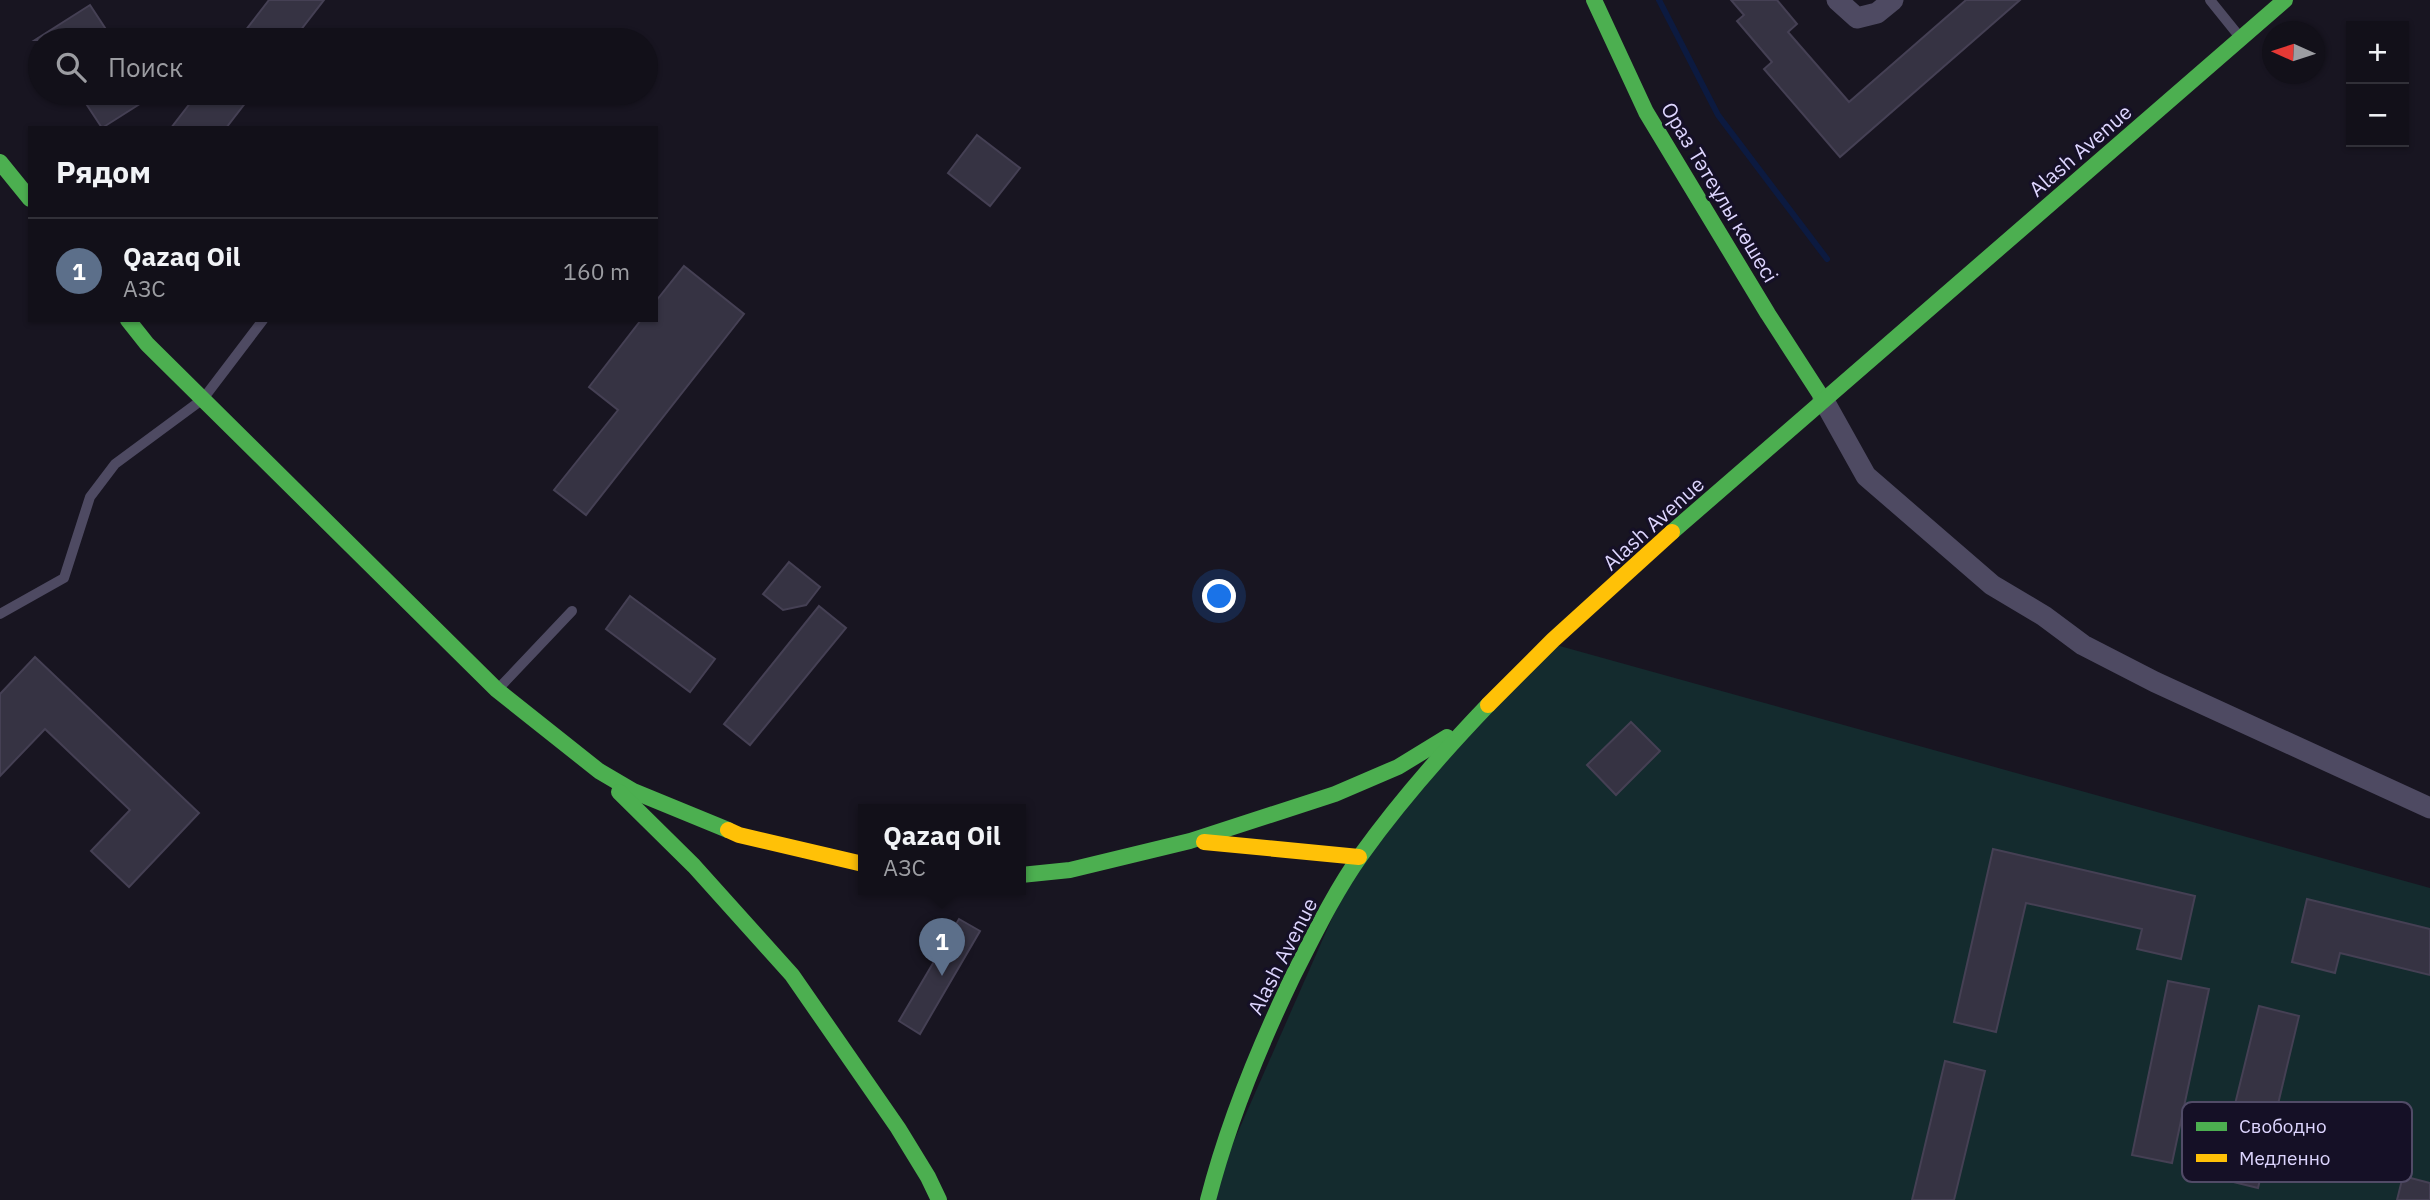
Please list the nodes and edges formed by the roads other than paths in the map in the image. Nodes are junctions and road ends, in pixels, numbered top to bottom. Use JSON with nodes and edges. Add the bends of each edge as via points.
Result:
{"nodes":[{"id":1,"x":1594,"y":0,"type":"edge"},
{"id":2,"x":1837,"y":0,"type":"edge"},
{"id":3,"x":1893,"y":0,"type":"edge"},
{"id":4,"x":2210,"y":0,"type":"edge"},
{"id":5,"x":2285,"y":0,"type":"edge"},
{"id":6,"x":2241,"y":39,"type":"junction"},
{"id":7,"x":0,"y":162,"type":"edge"},
{"id":8,"x":28,"y":197,"type":"edge"},
{"id":9,"x":130,"y":322,"type":"edge"},
{"id":10,"x":262,"y":322,"type":"edge"},
{"id":11,"x":203,"y":399,"type":"junction"},
{"id":12,"x":1823,"y":399,"type":"junction"},
{"id":13,"x":572,"y":611,"type":"dead end"},
{"id":14,"x":0,"y":614,"type":"edge"},
{"id":15,"x":497,"y":690,"type":"junction"},
{"id":16,"x":1470,"y":722,"type":"junction"},
{"id":17,"x":599,"y":771,"type":"junction"},
{"id":18,"x":2430,"y":808,"type":"edge"},
{"id":19,"x":1190,"y":841,"type":"junction"},
{"id":20,"x":1359,"y":857,"type":"junction"},
{"id":21,"x":858,"y":863,"type":"edge"},
{"id":22,"x":1026,"y":874,"type":"edge"},
{"id":23,"x":939,"y":1200,"type":"edge"},
{"id":24,"x":1208,"y":1200,"type":"edge"}],
"edges":[{"from":1,"to":12,"type":"main road","name":"Ораз Тәтеұлы көшесі","via":[[1646,112]]},
{"from":2,"to":3,"type":"street","via":[[1857,18],[1877,13]]},
{"from":4,"to":6,"type":"lane"},
{"from":5,"to":6,"type":"main road","name":"Alash Avenue"},
{"from":6,"to":12,"type":"main road","name":"Alash Avenue"},
{"from":7,"to":8,"type":"main road"},
{"from":9,"to":11,"type":"main road"},
{"from":10,"to":11,"type":"lane"},
{"from":11,"to":14,"type":"lane","via":[[116,464],[90,496],[64,578]]},
{"from":11,"to":15,"type":"main road"},
{"from":12,"to":16,"type":"main road","name":"Alash Avenue","via":[[1549,643]]},
{"from":12,"to":18,"type":"street","via":[[1866,476],[1992,585],[2083,645],[2155,682]]},
{"from":13,"to":15,"type":"lane"},
{"from":15,"to":17,"type":"main road"},
{"from":16,"to":19,"type":"main road","via":[[1398,767],[1335,794]]},
{"from":16,"to":20,"type":"main road","name":"Alash Avenue"},
{"from":17,"to":21,"type":"main road","via":[[634,791],[739,835]]},
{"from":17,"to":23,"type":"main road","via":[[694,866],[792,975],[898,1128]]},
{"from":19,"to":20,"type":"main road"},
{"from":19,"to":22,"type":"main road","via":[[1070,870]]},
{"from":20,"to":24,"type":"main road","name":"Alash Avenue","via":[[1271,1023],[1233,1111]]}]}
